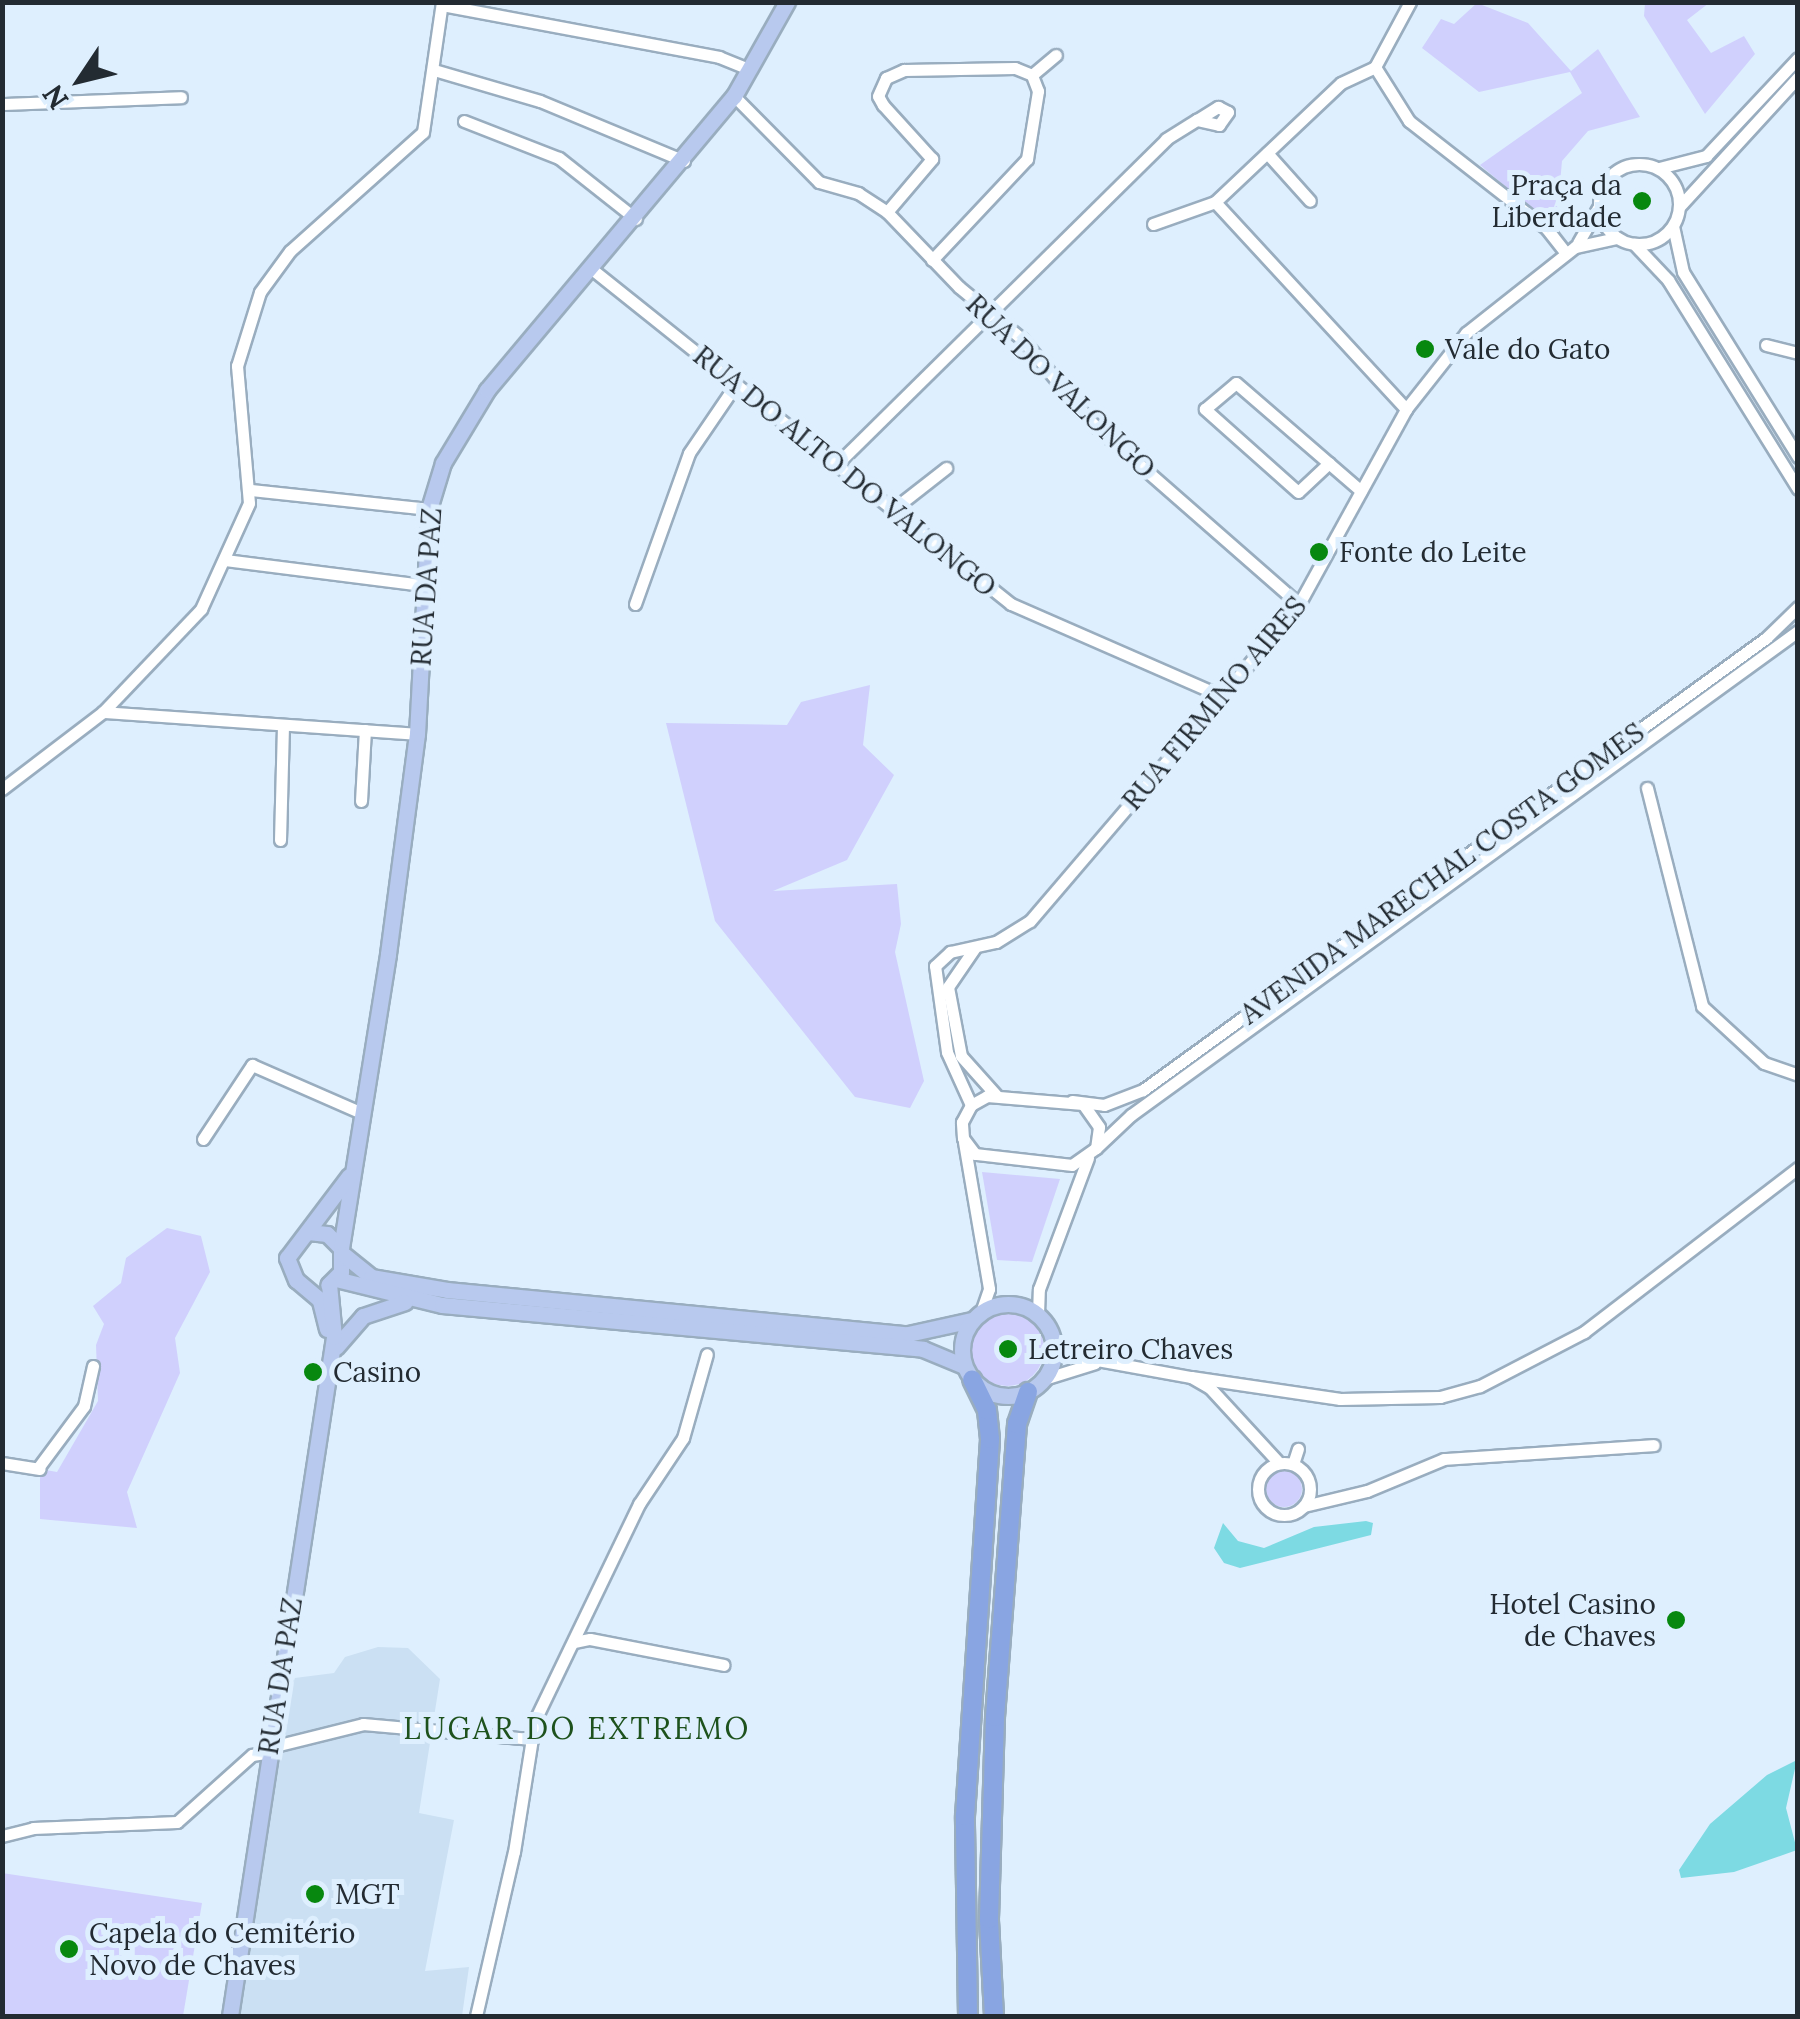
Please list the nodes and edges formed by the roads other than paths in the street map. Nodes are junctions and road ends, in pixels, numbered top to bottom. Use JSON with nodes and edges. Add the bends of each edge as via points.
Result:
{"nodes":[{"id":1,"x":787,"y":2,"type":"edge"},
{"id":2,"x":1410,"y":2,"type":"edge"},
{"id":3,"x":442,"y":4,"type":"edge"},
{"id":4,"x":1056,"y":55,"type":"dead end"},
{"id":5,"x":1798,"y":58,"type":"edge"},
{"id":6,"x":1375,"y":67,"type":"junction"},
{"id":7,"x":749,"y":69,"type":"junction"},
{"id":8,"x":434,"y":70,"type":"junction"},
{"id":9,"x":1032,"y":75,"type":"junction"},
{"id":10,"x":1798,"y":77,"type":"edge"},
{"id":11,"x":734,"y":96,"type":"junction"},
{"id":12,"x":182,"y":97,"type":"dead end"},
{"id":13,"x":2,"y":104,"type":"edge"},
{"id":14,"x":1197,"y":120,"type":"dead end"},
{"id":15,"x":464,"y":121,"type":"dead end"},
{"id":16,"x":1267,"y":153,"type":"junction"},
{"id":17,"x":684,"y":160,"type":"junction"},
{"id":18,"x":1659,"y":168,"type":"junction"},
{"id":19,"x":1215,"y":202,"type":"junction"},
{"id":20,"x":1310,"y":202,"type":"dead end"},
{"id":21,"x":1598,"y":206,"type":"junction"},
{"id":22,"x":1679,"y":207,"type":"junction"},
{"id":23,"x":888,"y":212,"type":"junction"},
{"id":24,"x":636,"y":218,"type":"junction"},
{"id":25,"x":1153,"y":224,"type":"dead end"},
{"id":26,"x":1673,"y":226,"type":"junction"},
{"id":27,"x":1617,"y":238,"type":"junction"},
{"id":28,"x":1634,"y":244,"type":"junction"},
{"id":29,"x":1571,"y":250,"type":"junction"},
{"id":30,"x":932,"y":260,"type":"junction"},
{"id":31,"x":592,"y":270,"type":"junction"},
{"id":32,"x":992,"y":312,"type":"junction"},
{"id":33,"x":1766,"y":345,"type":"dead end"},
{"id":34,"x":1798,"y":353,"type":"edge"},
{"id":35,"x":736,"y":384,"type":"junction"},
{"id":36,"x":1406,"y":408,"type":"junction"},
{"id":37,"x":1798,"y":458,"type":"edge"},
{"id":38,"x":837,"y":464,"type":"junction"},
{"id":39,"x":1329,"y":464,"type":"junction"},
{"id":40,"x":946,"y":468,"type":"dead end"},
{"id":41,"x":251,"y":490,"type":"junction"},
{"id":42,"x":1798,"y":490,"type":"edge"},
{"id":43,"x":1361,"y":491,"type":"junction"},
{"id":44,"x":429,"y":509,"type":"junction"},
{"id":45,"x":891,"y":511,"type":"junction"},
{"id":46,"x":225,"y":560,"type":"junction"},
{"id":47,"x":424,"y":585,"type":"junction"},
{"id":48,"x":635,"y":604,"type":"dead end"},
{"id":49,"x":1299,"y":604,"type":"junction"},
{"id":50,"x":1798,"y":607,"type":"edge"},
{"id":51,"x":1798,"y":631,"type":"edge"},
{"id":52,"x":1222,"y":696,"type":"junction"},
{"id":53,"x":103,"y":712,"type":"junction"},
{"id":54,"x":283,"y":724,"type":"junction"},
{"id":55,"x":365,"y":730,"type":"junction"},
{"id":56,"x":416,"y":734,"type":"junction"},
{"id":57,"x":1646,"y":788,"type":"dead end"},
{"id":58,"x":2,"y":790,"type":"edge"},
{"id":59,"x":361,"y":801,"type":"dead end"},
{"id":60,"x":280,"y":840,"type":"dead end"},
{"id":61,"x":974,"y":949,"type":"junction"},
{"id":62,"x":1798,"y":1074,"type":"edge"},
{"id":63,"x":998,"y":1096,"type":"junction"},
{"id":64,"x":1072,"y":1101,"type":"junction"},
{"id":65,"x":971,"y":1105,"type":"junction"},
{"id":66,"x":364,"y":1114,"type":"junction"},
{"id":67,"x":963,"y":1138,"type":"junction"},
{"id":68,"x":203,"y":1140,"type":"dead end"},
{"id":69,"x":360,"y":1144,"type":"junction"},
{"id":70,"x":1092,"y":1153,"type":"junction"},
{"id":71,"x":1798,"y":1168,"type":"edge"},
{"id":72,"x":308,"y":1232,"type":"junction"},
{"id":73,"x":342,"y":1251,"type":"junction"},
{"id":74,"x":332,"y":1282,"type":"junction"},
{"id":75,"x":310,"y":1288,"type":"junction"},
{"id":76,"x":424,"y":1301,"type":"junction"},
{"id":77,"x":1038,"y":1314,"type":"junction"},
{"id":78,"x":976,"y":1316,"type":"junction"},
{"id":79,"x":1052,"y":1337,"type":"junction"},
{"id":80,"x":707,"y":1354,"type":"dead end"},
{"id":81,"x":330,"y":1360,"type":"junction"},
{"id":82,"x":1099,"y":1363,"type":"junction"},
{"id":83,"x":93,"y":1366,"type":"dead end"},
{"id":84,"x":968,"y":1372,"type":"junction"},
{"id":85,"x":1191,"y":1377,"type":"junction"},
{"id":86,"x":1044,"y":1379,"type":"junction"},
{"id":87,"x":1028,"y":1392,"type":"junction"},
{"id":88,"x":1248,"y":1436,"type":"junction"},
{"id":89,"x":1654,"y":1445,"type":"dead end"},
{"id":90,"x":1298,"y":1449,"type":"dead end"},
{"id":91,"x":2,"y":1463,"type":"edge"},
{"id":92,"x":1279,"y":1463,"type":"junction"},
{"id":93,"x":1293,"y":1464,"type":"junction"},
{"id":94,"x":1261,"y":1476,"type":"junction"},
{"id":95,"x":1307,"y":1476,"type":"junction"},
{"id":96,"x":1332,"y":1494,"type":"junction"},
{"id":97,"x":1304,"y":1506,"type":"junction"},
{"id":98,"x":574,"y":1642,"type":"junction"},
{"id":99,"x":724,"y":1666,"type":"dead end"},
{"id":100,"x":532,"y":1739,"type":"junction"},
{"id":101,"x":267,"y":1751,"type":"junction"},
{"id":102,"x":2,"y":1836,"type":"edge"},
{"id":103,"x":227,"y":2016,"type":"edge"},
{"id":104,"x":476,"y":2016,"type":"edge"},
{"id":105,"x":968,"y":2016,"type":"edge"},
{"id":106,"x":994,"y":2016,"type":"edge"}],
"edges":[{"from":1,"to":7,"type":"main road","name":"RUA DA PAZ"},
{"from":2,"to":6,"type":"street"},
{"from":3,"to":7,"type":"street","via":[[719,57]]},
{"from":3,"to":8,"type":"street"},
{"from":4,"to":9,"type":"street"},
{"from":5,"to":18,"type":"street","via":[[1706,156]]},
{"from":6,"to":16,"type":"street","via":[[1341,83]]},
{"from":6,"to":29,"type":"street","via":[[1410,121]]},
{"from":7,"to":11,"type":"main road","name":"RUA DA PAZ"},
{"from":8,"to":17,"type":"street","via":[[540,101]]},
{"from":8,"to":41,"type":"street","via":[[423,132],[290,251],[260,292],[236,366]]},
{"from":9,"to":23,"type":"street","via":[[1015,68],[904,70],[886,78],[878,96],[883,105],[932,159]]},
{"from":9,"to":30,"type":"street","via":[[1038,91],[1027,159]]},
{"from":10,"to":22,"type":"street"},
{"from":11,"to":17,"type":"main road","name":"RUA DA PAZ"},
{"from":11,"to":23,"type":"street","name":"RUA DO VALONGO","via":[[819,182]]},
{"from":12,"to":13,"type":"street"},
{"from":14,"to":32,"type":"street","via":[[1166,139]]},
{"from":15,"to":24,"type":"street","via":[[559,158]]},
{"from":16,"to":19,"type":"street"},
{"from":16,"to":20,"type":"street"},
{"from":17,"to":24,"type":"main road","name":"RUA DA PAZ"},
{"from":18,"to":21,"type":"street","via":[[1622,166],[1604,182]]},
{"from":18,"to":22,"type":"street","via":[[1675,184]]},
{"from":19,"to":25,"type":"street"},
{"from":19,"to":36,"type":"street"},
{"from":21,"to":27,"type":"street"},
{"from":21,"to":29,"type":"street"},
{"from":22,"to":26,"type":"street"},
{"from":23,"to":30,"type":"street","name":"RUA DO VALONGO"},
{"from":24,"to":31,"type":"main road","name":"RUA DA PAZ"},
{"from":26,"to":28,"type":"street","via":[[1656,240]]},
{"from":26,"to":37,"type":"street","via":[[1683,272]]},
{"from":27,"to":28,"type":"street"},
{"from":27,"to":29,"type":"street"},
{"from":28,"to":42,"type":"street","via":[[1668,280]]},
{"from":29,"to":36,"type":"street","name":"RUA FIRMINO AIRES","via":[[1466,333]]},
{"from":30,"to":32,"type":"street","name":"RUA DO VALONGO"},
{"from":31,"to":35,"type":"street","name":"RUA DO ALTO DO VALONGO"},
{"from":31,"to":44,"type":"main road","name":"RUA DA PAZ","via":[[461,426]]},
{"from":32,"to":38,"type":"street"},
{"from":32,"to":49,"type":"street","name":"RUA DO VALONGO","via":[[1092,423]]},
{"from":33,"to":34,"type":"street"},
{"from":35,"to":38,"type":"street","name":"RUA DO ALTO DO VALONGO"},
{"from":35,"to":48,"type":"street","via":[[689,453]]},
{"from":36,"to":43,"type":"street","name":"RUA FIRMINO AIRES"},
{"from":38,"to":45,"type":"street","name":"RUA DO ALTO DO VALONGO"},
{"from":39,"to":39,"type":"street","via":[[1298,492],[1205,409],[1236,383]]},
{"from":39,"to":43,"type":"street"},
{"from":40,"to":45,"type":"street"},
{"from":41,"to":44,"type":"street"},
{"from":41,"to":46,"type":"street"},
{"from":43,"to":49,"type":"street","name":"RUA FIRMINO AIRES"},
{"from":44,"to":47,"type":"main road","name":"RUA DA PAZ"},
{"from":45,"to":52,"type":"street","name":"RUA DO ALTO DO VALONGO","via":[[1011,604]]},
{"from":46,"to":47,"type":"street"},
{"from":46,"to":53,"type":"street","via":[[192,622]]},
{"from":47,"to":56,"type":"main road","name":"RUA DA PAZ"},
{"from":49,"to":52,"type":"street","name":"RUA FIRMINO AIRES"},
{"from":50,"to":64,"type":"street","name":"AVENIDA MARECHAL COSTA GOMES","via":[[1766,638],[1143,1090],[1104,1105]]},
{"from":51,"to":70,"type":"street","name":"AVENIDA MARECHAL COSTA GOMES","via":[[1132,1115]]},
{"from":52,"to":61,"type":"street","name":"RUA FIRMINO AIRES","via":[[1030,921]]},
{"from":53,"to":54,"type":"street"},
{"from":53,"to":58,"type":"street"},
{"from":54,"to":55,"type":"street"},
{"from":54,"to":60,"type":"street"},
{"from":55,"to":56,"type":"street"},
{"from":55,"to":59,"type":"street"},
{"from":56,"to":66,"type":"main road","name":"RUA DA PAZ"},
{"from":57,"to":62,"type":"street","via":[[1702,1006],[1764,1063]]},
{"from":61,"to":63,"type":"street","via":[[949,980],[956,1035],[966,1066]]},
{"from":61,"to":65,"type":"street","name":"RUA FIRMINO AIRES","via":[[950,952],[933,973],[947,1052]]},
{"from":63,"to":64,"type":"street","name":"AVENIDA MARECHAL COSTA GOMES"},
{"from":63,"to":65,"type":"street"},
{"from":64,"to":70,"type":"street","via":[[1095,1116]]},
{"from":65,"to":67,"type":"street"},
{"from":66,"to":68,"type":"street","via":[[252,1065]]},
{"from":66,"to":69,"type":"main road","name":"RUA DA PAZ"},
{"from":67,"to":70,"type":"street","via":[[986,1159],[1072,1165]]},
{"from":67,"to":78,"type":"street","via":[[988,1290]]},
{"from":69,"to":72,"type":"main road","via":[[342,1192]]},
{"from":69,"to":73,"type":"main road"},
{"from":70,"to":77,"type":"street","via":[[1053,1247]]},
{"from":71,"to":85,"type":"street","via":[[1584,1332],[1480,1386],[1440,1397],[1340,1399]]},
{"from":72,"to":73,"type":"main road","via":[[328,1234]]},
{"from":72,"to":75,"type":"main road","via":[[292,1243],[287,1258],[291,1274]]},
{"from":73,"to":74,"type":"main road"},
{"from":73,"to":78,"type":"main road","via":[[372,1277],[447,1290],[908,1334]]},
{"from":74,"to":75,"type":"main road"},
{"from":74,"to":76,"type":"main road"},
{"from":74,"to":81,"type":"main road"},
{"from":75,"to":81,"type":"main road","via":[[326,1315]]},
{"from":76,"to":81,"type":"main road","via":[[394,1302],[362,1316]]},
{"from":76,"to":84,"type":"main road","via":[[923,1349]]},
{"from":77,"to":78,"type":"main road","via":[[1006,1303]]},
{"from":77,"to":79,"type":"main road"},
{"from":78,"to":84,"type":"main road","via":[[962,1347]]},
{"from":79,"to":82,"type":"street","via":[[1074,1356]]},
{"from":79,"to":86,"type":"main road","via":[[1053,1361]]},
{"from":80,"to":98,"type":"street","via":[[683,1438],[638,1504]]},
{"from":81,"to":101,"type":"main road","name":"RUA DA PAZ"},
{"from":82,"to":85,"type":"street"},
{"from":82,"to":86,"type":"street"},
{"from":83,"to":91,"type":"street","via":[[84,1406],[39,1468]]},
{"from":84,"to":87,"type":"main road","via":[[993,1394]]},
{"from":84,"to":105,"type":"highway","via":[[988,1410],[990,1439],[965,1816]]},
{"from":85,"to":88,"type":"street","via":[[1224,1402]]},
{"from":86,"to":87,"type":"main road"},
{"from":87,"to":106,"type":"highway","via":[[1017,1424],[995,1717],[989,1919]]},
{"from":88,"to":92,"type":"street"},
{"from":88,"to":94,"type":"street"},
{"from":89,"to":96,"type":"street","via":[[1444,1459],[1367,1491]]},
{"from":90,"to":93,"type":"street"},
{"from":92,"to":93,"type":"street"},
{"from":92,"to":94,"type":"street"},
{"from":93,"to":95,"type":"street"},
{"from":94,"to":97,"type":"street","via":[[1258,1494],[1272,1512],[1288,1515]]},
{"from":95,"to":96,"type":"street"},
{"from":95,"to":97,"type":"street"},
{"from":96,"to":97,"type":"street"},
{"from":98,"to":99,"type":"street","via":[[590,1639]]},
{"from":98,"to":100,"type":"street"},
{"from":100,"to":101,"type":"street","via":[[363,1724]]},
{"from":100,"to":104,"type":"street"},
{"from":101,"to":102,"type":"street","via":[[252,1755],[177,1822],[33,1828]]},
{"from":101,"to":103,"type":"main road","name":"RUA DA PAZ"}]}
